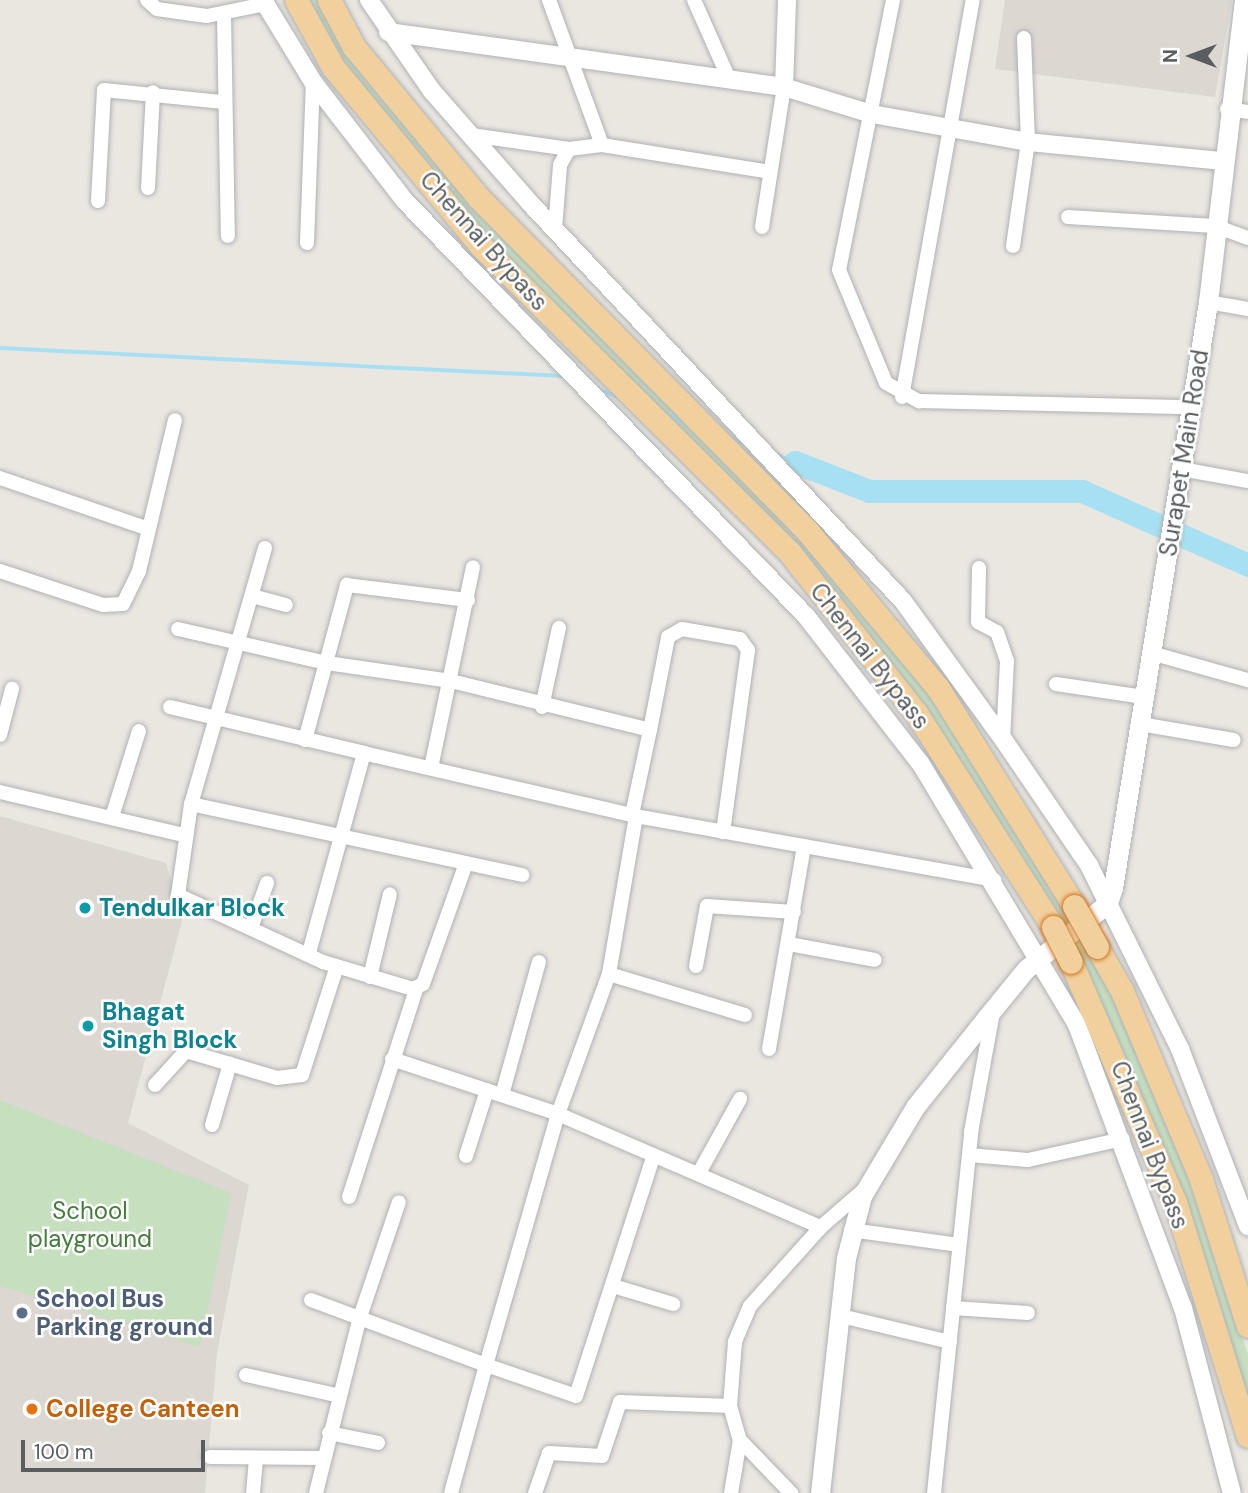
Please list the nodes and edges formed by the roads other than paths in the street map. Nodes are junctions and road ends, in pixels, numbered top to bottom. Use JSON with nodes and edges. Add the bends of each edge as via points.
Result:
{"nodes":[{"id":1,"x":147,"y":0,"type":"edge"},
{"id":2,"x":296,"y":0,"type":"edge"},
{"id":3,"x":329,"y":0,"type":"edge"},
{"id":4,"x":549,"y":0,"type":"edge"},
{"id":5,"x":694,"y":0,"type":"edge"},
{"id":6,"x":787,"y":0,"type":"edge"},
{"id":7,"x":893,"y":0,"type":"edge"},
{"id":8,"x":973,"y":0,"type":"edge"},
{"id":9,"x":1244,"y":0,"type":"edge"},
{"id":10,"x":264,"y":2,"type":"edge"},
{"id":11,"x":374,"y":3,"type":"edge"},
{"id":12,"x":224,"y":15,"type":"junction"},
{"id":13,"x":388,"y":32,"type":"junction"},
{"id":14,"x":1024,"y":38,"type":"dead end"},
{"id":15,"x":569,"y":57,"type":"junction"},
{"id":16,"x":729,"y":79,"type":"junction"},
{"id":17,"x":313,"y":82,"type":"junction"},
{"id":18,"x":784,"y":88,"type":"junction"},
{"id":19,"x":153,"y":92,"type":"junction"},
{"id":20,"x":223,"y":102,"type":"junction"},
{"id":21,"x":1227,"y":109,"type":"junction"},
{"id":22,"x":1248,"y":112,"type":"edge"},
{"id":23,"x":872,"y":114,"type":"junction"},
{"id":24,"x":954,"y":130,"type":"junction"},
{"id":25,"x":471,"y":135,"type":"junction"},
{"id":26,"x":1028,"y":142,"type":"junction"},
{"id":27,"x":602,"y":145,"type":"junction"},
{"id":28,"x":569,"y":149,"type":"junction"},
{"id":29,"x":1222,"y":161,"type":"junction"},
{"id":30,"x":770,"y":172,"type":"junction"},
{"id":31,"x":148,"y":188,"type":"dead end"},
{"id":32,"x":98,"y":201,"type":"dead end"},
{"id":33,"x":1068,"y":217,"type":"dead end"},
{"id":34,"x":1216,"y":226,"type":"junction"},
{"id":35,"x":762,"y":227,"type":"dead end"},
{"id":36,"x":555,"y":229,"type":"junction"},
{"id":37,"x":228,"y":236,"type":"dead end"},
{"id":38,"x":1248,"y":238,"type":"edge"},
{"id":39,"x":307,"y":243,"type":"dead end"},
{"id":40,"x":1013,"y":246,"type":"dead end"},
{"id":41,"x":1208,"y":303,"type":"junction"},
{"id":42,"x":1248,"y":309,"type":"edge"},
{"id":43,"x":902,"y":397,"type":"junction"},
{"id":44,"x":1191,"y":407,"type":"junction"},
{"id":45,"x":176,"y":420,"type":"dead end"},
{"id":46,"x":1181,"y":469,"type":"junction"},
{"id":47,"x":0,"y":478,"type":"edge"},
{"id":48,"x":1248,"y":481,"type":"edge"},
{"id":49,"x":149,"y":529,"type":"junction"},
{"id":50,"x":265,"y":548,"type":"dead end"},
{"id":51,"x":473,"y":567,"type":"dead end"},
{"id":52,"x":979,"y":568,"type":"dead end"},
{"id":53,"x":0,"y":571,"type":"edge"},
{"id":54,"x":252,"y":596,"type":"junction"},
{"id":55,"x":468,"y":600,"type":"junction"},
{"id":56,"x":286,"y":605,"type":"dead end"},
{"id":57,"x":559,"y":628,"type":"dead end"},
{"id":58,"x":178,"y":629,"type":"dead end"},
{"id":59,"x":238,"y":642,"type":"junction"},
{"id":60,"x":1151,"y":653,"type":"junction"},
{"id":61,"x":327,"y":663,"type":"junction"},
{"id":62,"x":1248,"y":680,"type":"edge"},
{"id":63,"x":451,"y":681,"type":"junction"},
{"id":64,"x":1056,"y":684,"type":"dead end"},
{"id":65,"x":12,"y":689,"type":"dead end"},
{"id":66,"x":1144,"y":697,"type":"junction"},
{"id":67,"x":170,"y":707,"type":"dead end"},
{"id":68,"x":542,"y":707,"type":"junction"},
{"id":69,"x":219,"y":720,"type":"junction"},
{"id":70,"x":1140,"y":724,"type":"junction"},
{"id":71,"x":650,"y":730,"type":"junction"},
{"id":72,"x":139,"y":731,"type":"dead end"},
{"id":73,"x":0,"y":735,"type":"edge"},
{"id":74,"x":1003,"y":739,"type":"junction"},
{"id":75,"x":305,"y":740,"type":"junction"},
{"id":76,"x":1234,"y":740,"type":"dead end"},
{"id":77,"x":364,"y":752,"type":"junction"},
{"id":78,"x":431,"y":768,"type":"junction"},
{"id":79,"x":0,"y":792,"type":"edge"},
{"id":80,"x":191,"y":804,"type":"junction"},
{"id":81,"x":634,"y":816,"type":"junction"},
{"id":82,"x":112,"y":817,"type":"junction"},
{"id":83,"x":723,"y":832,"type":"junction"},
{"id":84,"x":340,"y":834,"type":"junction"},
{"id":85,"x":184,"y":835,"type":"junction"},
{"id":86,"x":804,"y":846,"type":"junction"},
{"id":87,"x":466,"y":863,"type":"junction"},
{"id":88,"x":522,"y":875,"type":"dead end"},
{"id":89,"x":994,"y":880,"type":"junction"},
{"id":90,"x":267,"y":883,"type":"dead end"},
{"id":91,"x":390,"y":894,"type":"dead end"},
{"id":92,"x":1106,"y":905,"type":"junction"},
{"id":93,"x":794,"y":912,"type":"junction"},
{"id":94,"x":251,"y":928,"type":"junction"},
{"id":95,"x":789,"y":944,"type":"junction"},
{"id":96,"x":309,"y":953,"type":"junction"},
{"id":97,"x":1055,"y":957,"type":"junction"},
{"id":98,"x":875,"y":960,"type":"dead end"},
{"id":99,"x":540,"y":962,"type":"dead end"},
{"id":100,"x":337,"y":966,"type":"junction"},
{"id":101,"x":696,"y":966,"type":"dead end"},
{"id":102,"x":609,"y":974,"type":"junction"},
{"id":103,"x":370,"y":977,"type":"junction"},
{"id":104,"x":416,"y":989,"type":"junction"},
{"id":105,"x":994,"y":1008,"type":"junction"},
{"id":106,"x":745,"y":1015,"type":"dead end"},
{"id":107,"x":769,"y":1049,"type":"dead end"},
{"id":108,"x":392,"y":1059,"type":"junction"},
{"id":109,"x":230,"y":1064,"type":"junction"},
{"id":110,"x":155,"y":1085,"type":"dead end"},
{"id":111,"x":487,"y":1090,"type":"junction"},
{"id":112,"x":502,"y":1095,"type":"junction"},
{"id":113,"x":740,"y":1099,"type":"dead end"},
{"id":114,"x":558,"y":1114,"type":"junction"},
{"id":115,"x":212,"y":1125,"type":"dead end"},
{"id":116,"x":1123,"y":1139,"type":"junction"},
{"id":117,"x":969,"y":1155,"type":"junction"},
{"id":118,"x":466,"y":1156,"type":"dead end"},
{"id":119,"x":653,"y":1157,"type":"junction"},
{"id":120,"x":699,"y":1173,"type":"junction"},
{"id":121,"x":869,"y":1186,"type":"junction"},
{"id":122,"x":349,"y":1197,"type":"dead end"},
{"id":123,"x":399,"y":1202,"type":"dead end"},
{"id":124,"x":1248,"y":1226,"type":"edge"},
{"id":125,"x":821,"y":1227,"type":"junction"},
{"id":126,"x":851,"y":1230,"type":"junction"},
{"id":127,"x":959,"y":1245,"type":"junction"},
{"id":128,"x":613,"y":1286,"type":"junction"},
{"id":129,"x":311,"y":1300,"type":"dead end"},
{"id":130,"x":673,"y":1304,"type":"dead end"},
{"id":131,"x":953,"y":1308,"type":"junction"},
{"id":132,"x":1028,"y":1313,"type":"dead end"},
{"id":133,"x":841,"y":1316,"type":"junction"},
{"id":134,"x":360,"y":1317,"type":"junction"},
{"id":135,"x":1248,"y":1326,"type":"edge"},
{"id":136,"x":950,"y":1342,"type":"junction"},
{"id":137,"x":486,"y":1365,"type":"junction"},
{"id":138,"x":246,"y":1375,"type":"dead end"},
{"id":139,"x":340,"y":1396,"type":"junction"},
{"id":140,"x":730,"y":1406,"type":"junction"},
{"id":141,"x":330,"y":1433,"type":"junction"},
{"id":142,"x":1248,"y":1436,"type":"edge"},
{"id":143,"x":740,"y":1440,"type":"junction"},
{"id":144,"x":378,"y":1443,"type":"dead end"},
{"id":145,"x":210,"y":1457,"type":"dead end"},
{"id":146,"x":256,"y":1458,"type":"junction"},
{"id":147,"x":322,"y":1458,"type":"junction"},
{"id":148,"x":787,"y":1492,"type":"edge"},
{"id":149,"x":253,"y":1493,"type":"edge"},
{"id":150,"x":316,"y":1493,"type":"edge"},
{"id":151,"x":451,"y":1493,"type":"edge"},
{"id":152,"x":535,"y":1493,"type":"edge"},
{"id":153,"x":731,"y":1493,"type":"edge"},
{"id":154,"x":820,"y":1493,"type":"edge"},
{"id":155,"x":934,"y":1493,"type":"edge"},
{"id":156,"x":1232,"y":1493,"type":"edge"}],
"edges":[{"from":1,"to":12,"type":"street","via":[[156,9]]},
{"from":2,"to":97,"type":"highway","name":"Chennai Bypass","bridge":true,"via":[[350,88],[483,248],[790,553],[916,713],[1053,927]]},
{"from":3,"to":135,"type":"highway","name":"Chennai Bypass","bridge":true,"via":[[354,47],[479,198],[808,532],[937,688],[1097,947],[1201,1180]]},
{"from":4,"to":15,"type":"street"},
{"from":5,"to":16,"type":"street"},
{"from":6,"to":18,"type":"street"},
{"from":7,"to":23,"type":"street"},
{"from":8,"to":24,"type":"street"},
{"from":9,"to":21,"type":"main road","name":"Surapet Main Road"},
{"from":10,"to":12,"type":"street"},
{"from":10,"to":17,"type":"street"},
{"from":11,"to":13,"type":"street"},
{"from":12,"to":20,"type":"street"},
{"from":13,"to":15,"type":"street"},
{"from":13,"to":25,"type":"street"},
{"from":14,"to":26,"type":"street"},
{"from":15,"to":16,"type":"street"},
{"from":15,"to":27,"type":"street"},
{"from":16,"to":18,"type":"street"},
{"from":17,"to":39,"type":"street"},
{"from":17,"to":89,"type":"street","via":[[405,201],[806,617],[921,764]]},
{"from":18,"to":23,"type":"street"},
{"from":18,"to":30,"type":"street"},
{"from":19,"to":20,"type":"street"},
{"from":19,"to":31,"type":"street"},
{"from":19,"to":32,"type":"street","via":[[103,90]]},
{"from":20,"to":37,"type":"street"},
{"from":21,"to":22,"type":"street"},
{"from":21,"to":29,"type":"main road","name":"Surapet Main Road"},
{"from":23,"to":24,"type":"street"},
{"from":23,"to":43,"type":"street","via":[[839,270],[886,383]]},
{"from":24,"to":26,"type":"street"},
{"from":24,"to":43,"type":"street"},
{"from":25,"to":28,"type":"street"},
{"from":25,"to":36,"type":"street"},
{"from":26,"to":29,"type":"street"},
{"from":26,"to":40,"type":"street"},
{"from":27,"to":28,"type":"street"},
{"from":27,"to":30,"type":"street"},
{"from":28,"to":36,"type":"street","via":[[561,165]]},
{"from":29,"to":34,"type":"main road","name":"Surapet Main Road"},
{"from":30,"to":35,"type":"street"},
{"from":33,"to":34,"type":"street"},
{"from":34,"to":38,"type":"street"},
{"from":34,"to":41,"type":"main road","name":"Surapet Main Road"},
{"from":36,"to":74,"type":"street","via":[[698,376],[903,601]]},
{"from":41,"to":42,"type":"street"},
{"from":41,"to":44,"type":"main road","name":"Surapet Main Road"},
{"from":43,"to":44,"type":"street"},
{"from":44,"to":46,"type":"main road","name":"Surapet Main Road"},
{"from":45,"to":49,"type":"street"},
{"from":46,"to":48,"type":"street"},
{"from":46,"to":60,"type":"main road","name":"Surapet Main Road"},
{"from":47,"to":49,"type":"street"},
{"from":49,"to":53,"type":"street","via":[[124,604],[103,605]]},
{"from":50,"to":54,"type":"street"},
{"from":51,"to":55,"type":"street"},
{"from":52,"to":74,"type":"street","via":[[978,622],[997,632],[1007,661]]},
{"from":54,"to":56,"type":"street"},
{"from":54,"to":59,"type":"street"},
{"from":55,"to":61,"type":"street","via":[[347,586]]},
{"from":55,"to":63,"type":"street"},
{"from":57,"to":68,"type":"street"},
{"from":58,"to":59,"type":"street"},
{"from":59,"to":61,"type":"street"},
{"from":59,"to":69,"type":"street"},
{"from":60,"to":62,"type":"street"},
{"from":60,"to":66,"type":"main road","name":"Surapet Main Road"},
{"from":61,"to":63,"type":"street"},
{"from":61,"to":75,"type":"street"},
{"from":63,"to":68,"type":"street"},
{"from":63,"to":78,"type":"street"},
{"from":64,"to":66,"type":"street"},
{"from":65,"to":73,"type":"street"},
{"from":66,"to":70,"type":"main road","name":"Surapet Main Road"},
{"from":67,"to":69,"type":"street"},
{"from":68,"to":71,"type":"street"},
{"from":69,"to":75,"type":"street"},
{"from":69,"to":80,"type":"street"},
{"from":70,"to":76,"type":"street"},
{"from":70,"to":92,"type":"main road","name":"Surapet Main Road"},
{"from":71,"to":81,"type":"street"},
{"from":71,"to":83,"type":"street","via":[[668,637],[682,629],[740,639],[748,650]]},
{"from":72,"to":82,"type":"street"},
{"from":74,"to":92,"type":"street"},
{"from":75,"to":77,"type":"street"},
{"from":77,"to":78,"type":"street"},
{"from":77,"to":84,"type":"street"},
{"from":78,"to":81,"type":"street"},
{"from":79,"to":82,"type":"street"},
{"from":80,"to":84,"type":"street"},
{"from":80,"to":85,"type":"street"},
{"from":81,"to":83,"type":"street"},
{"from":81,"to":102,"type":"street"},
{"from":82,"to":85,"type":"street"},
{"from":83,"to":86,"type":"street"},
{"from":84,"to":87,"type":"street"},
{"from":84,"to":96,"type":"street"},
{"from":85,"to":94,"type":"street","via":[[177,895]]},
{"from":86,"to":89,"type":"street"},
{"from":86,"to":93,"type":"street"},
{"from":87,"to":88,"type":"street"},
{"from":87,"to":104,"type":"street","via":[[424,984]]},
{"from":89,"to":97,"type":"street"},
{"from":90,"to":94,"type":"street"},
{"from":91,"to":103,"type":"street"},
{"from":92,"to":97,"type":"main road"},
{"from":92,"to":124,"type":"street","via":[[1180,1049]]},
{"from":93,"to":95,"type":"street"},
{"from":93,"to":101,"type":"street","via":[[706,906]]},
{"from":94,"to":96,"type":"street"},
{"from":95,"to":98,"type":"street"},
{"from":95,"to":107,"type":"street"},
{"from":96,"to":100,"type":"street"},
{"from":97,"to":105,"type":"main road"},
{"from":97,"to":116,"type":"street"},
{"from":97,"to":142,"type":"highway","name":"Chennai Bypass","via":[[1175,1202]]},
{"from":99,"to":112,"type":"street"},
{"from":100,"to":103,"type":"street"},
{"from":100,"to":109,"type":"street","via":[[302,1075],[277,1078]]},
{"from":102,"to":106,"type":"street"},
{"from":102,"to":114,"type":"street"},
{"from":103,"to":104,"type":"street"},
{"from":104,"to":108,"type":"street"},
{"from":105,"to":117,"type":"street"},
{"from":105,"to":121,"type":"main road","via":[[915,1107]]},
{"from":108,"to":111,"type":"street"},
{"from":108,"to":122,"type":"street"},
{"from":109,"to":110,"type":"street","via":[[181,1051],[172,1073],[159,1074]]},
{"from":109,"to":115,"type":"street"},
{"from":111,"to":112,"type":"street"},
{"from":111,"to":118,"type":"street"},
{"from":112,"to":114,"type":"street"},
{"from":113,"to":120,"type":"street"},
{"from":114,"to":119,"type":"street"},
{"from":114,"to":137,"type":"street"},
{"from":116,"to":117,"type":"street","via":[[1028,1160]]},
{"from":116,"to":156,"type":"street","via":[[1184,1308]]},
{"from":117,"to":127,"type":"street"},
{"from":119,"to":120,"type":"street"},
{"from":119,"to":128,"type":"street"},
{"from":120,"to":125,"type":"street"},
{"from":121,"to":125,"type":"street"},
{"from":121,"to":126,"type":"main road"},
{"from":123,"to":134,"type":"street"},
{"from":125,"to":140,"type":"street","via":[[750,1306],[735,1342]]},
{"from":126,"to":127,"type":"street"},
{"from":126,"to":133,"type":"main road"},
{"from":127,"to":131,"type":"street"},
{"from":128,"to":130,"type":"street"},
{"from":128,"to":137,"type":"street","via":[[576,1396]]},
{"from":129,"to":134,"type":"street"},
{"from":131,"to":132,"type":"street"},
{"from":131,"to":136,"type":"street"},
{"from":133,"to":136,"type":"street"},
{"from":133,"to":154,"type":"main road"},
{"from":134,"to":137,"type":"street"},
{"from":134,"to":139,"type":"street"},
{"from":136,"to":155,"type":"street"},
{"from":137,"to":151,"type":"street"},
{"from":138,"to":139,"type":"street"},
{"from":139,"to":141,"type":"street"},
{"from":140,"to":143,"type":"street"},
{"from":140,"to":152,"type":"street","via":[[620,1402],[602,1456],[552,1451]]},
{"from":141,"to":144,"type":"street"},
{"from":141,"to":147,"type":"street"},
{"from":143,"to":148,"type":"street"},
{"from":143,"to":153,"type":"street"},
{"from":145,"to":146,"type":"street"},
{"from":146,"to":147,"type":"street"},
{"from":146,"to":149,"type":"street"},
{"from":147,"to":150,"type":"street"}]}
